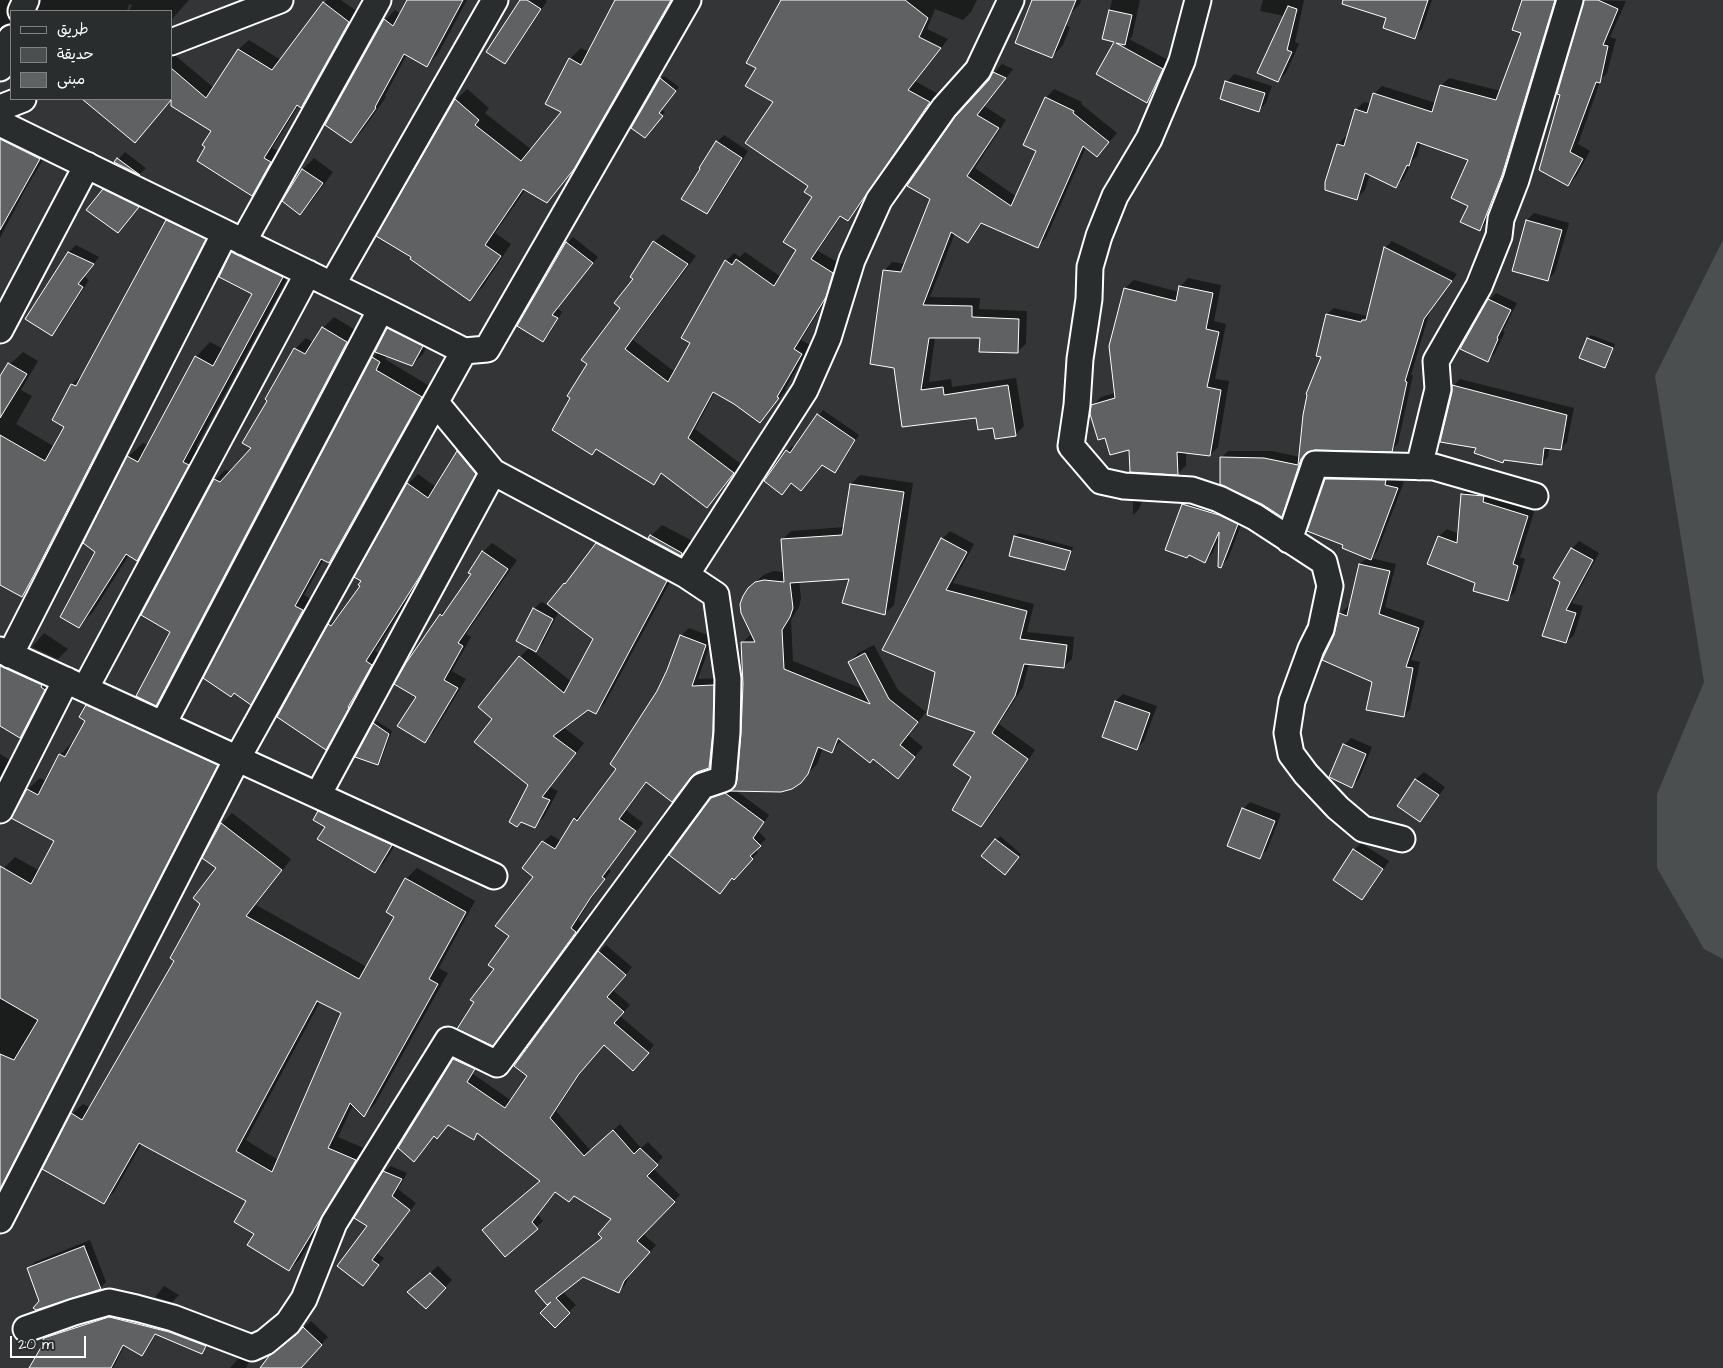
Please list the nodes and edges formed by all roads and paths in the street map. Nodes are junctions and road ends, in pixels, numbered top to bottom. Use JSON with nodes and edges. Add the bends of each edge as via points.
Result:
{"nodes":[{"id":1,"x":280,"y":0,"type":"edge"},
{"id":2,"x":378,"y":0,"type":"edge"},
{"id":3,"x":495,"y":0,"type":"edge"},
{"id":4,"x":688,"y":0,"type":"edge"},
{"id":5,"x":1011,"y":0,"type":"edge"},
{"id":6,"x":1198,"y":0,"type":"edge"},
{"id":7,"x":1570,"y":0,"type":"edge"},
{"id":8,"x":10,"y":41,"type":"edge"},
{"id":9,"x":172,"y":42,"type":"edge"},
{"id":10,"x":0,"y":68,"type":"edge"},
{"id":11,"x":20,"y":100,"type":"edge"},
{"id":12,"x":0,"y":108,"type":"edge"},
{"id":13,"x":0,"y":123,"type":"edge"},
{"id":14,"x":87,"y":166,"type":"junction"},
{"id":15,"x":234,"y":237,"type":"junction"},
{"id":16,"x":308,"y":273,"type":"junction"},
{"id":17,"x":332,"y":285,"type":"junction"},
{"id":18,"x":381,"y":309,"type":"junction"},
{"id":19,"x":0,"y":330,"type":"edge"},
{"id":20,"x":464,"y":352,"type":"junction"},
{"id":21,"x":436,"y":403,"type":"junction"},
{"id":22,"x":1419,"y":467,"type":"junction"},
{"id":23,"x":493,"y":472,"type":"junction"},
{"id":24,"x":1535,"y":496,"type":"dead end"},
{"id":25,"x":1289,"y":540,"type":"junction"},
{"id":26,"x":686,"y":575,"type":"junction"},
{"id":27,"x":5,"y":652,"type":"edge"},
{"id":28,"x":76,"y":684,"type":"junction"},
{"id":29,"x":163,"y":724,"type":"junction"},
{"id":30,"x":237,"y":759,"type":"junction"},
{"id":31,"x":318,"y":796,"type":"junction"},
{"id":32,"x":0,"y":810,"type":"edge"},
{"id":33,"x":1402,"y":840,"type":"dead end"},
{"id":34,"x":494,"y":876,"type":"dead end"},
{"id":35,"x":0,"y":1220,"type":"edge"},
{"id":36,"x":26,"y":1328,"type":"dead end"}],
"edges":[{"from":1,"to":9,"type":"street"},
{"from":2,"to":15,"type":"street"},
{"from":3,"to":17,"type":"street"},
{"from":4,"to":20,"type":"street","via":[[487,349]]},
{"from":5,"to":26,"type":"street","via":[[978,70],[944,108],[879,200],[852,260],[828,338],[804,390]]},
{"from":6,"to":25,"type":"street","via":[[1182,61],[1149,139],[1115,196],[1090,267],[1071,446],[1102,481],[1124,486],[1192,490],[1219,499],[1254,517]]},
{"from":7,"to":22,"type":"street","via":[[1516,180],[1501,218],[1499,236],[1479,286],[1436,361],[1438,388]]},
{"from":8,"to":10,"type":"street"},
{"from":11,"to":12,"type":"street"},
{"from":13,"to":14,"type":"street"},
{"from":14,"to":15,"type":"street"},
{"from":14,"to":19,"type":"street"},
{"from":15,"to":16,"type":"street"},
{"from":15,"to":27,"type":"street"},
{"from":16,"to":17,"type":"street"},
{"from":16,"to":28,"type":"street"},
{"from":17,"to":18,"type":"street"},
{"from":18,"to":20,"type":"street"},
{"from":18,"to":29,"type":"street"},
{"from":20,"to":21,"type":"street"},
{"from":21,"to":23,"type":"street"},
{"from":21,"to":30,"type":"street"},
{"from":22,"to":24,"type":"street","via":[[1434,467]]},
{"from":22,"to":25,"type":"street","via":[[1315,464]]},
{"from":23,"to":26,"type":"street"},
{"from":23,"to":31,"type":"street"},
{"from":25,"to":33,"type":"street","via":[[1324,562],[1330,586],[1321,629],[1292,701],[1287,733],[1292,754],[1338,808],[1363,829]]},
{"from":26,"to":36,"type":"street","via":[[716,595],[728,679],[723,779],[702,786],[497,1064],[448,1040],[334,1223],[304,1299],[288,1323],[252,1348],[173,1318],[109,1302]]},
{"from":27,"to":28,"type":"street"},
{"from":28,"to":29,"type":"street"},
{"from":28,"to":32,"type":"street"},
{"from":29,"to":30,"type":"street"},
{"from":30,"to":31,"type":"street"},
{"from":30,"to":35,"type":"street"},
{"from":31,"to":34,"type":"street"}]}
